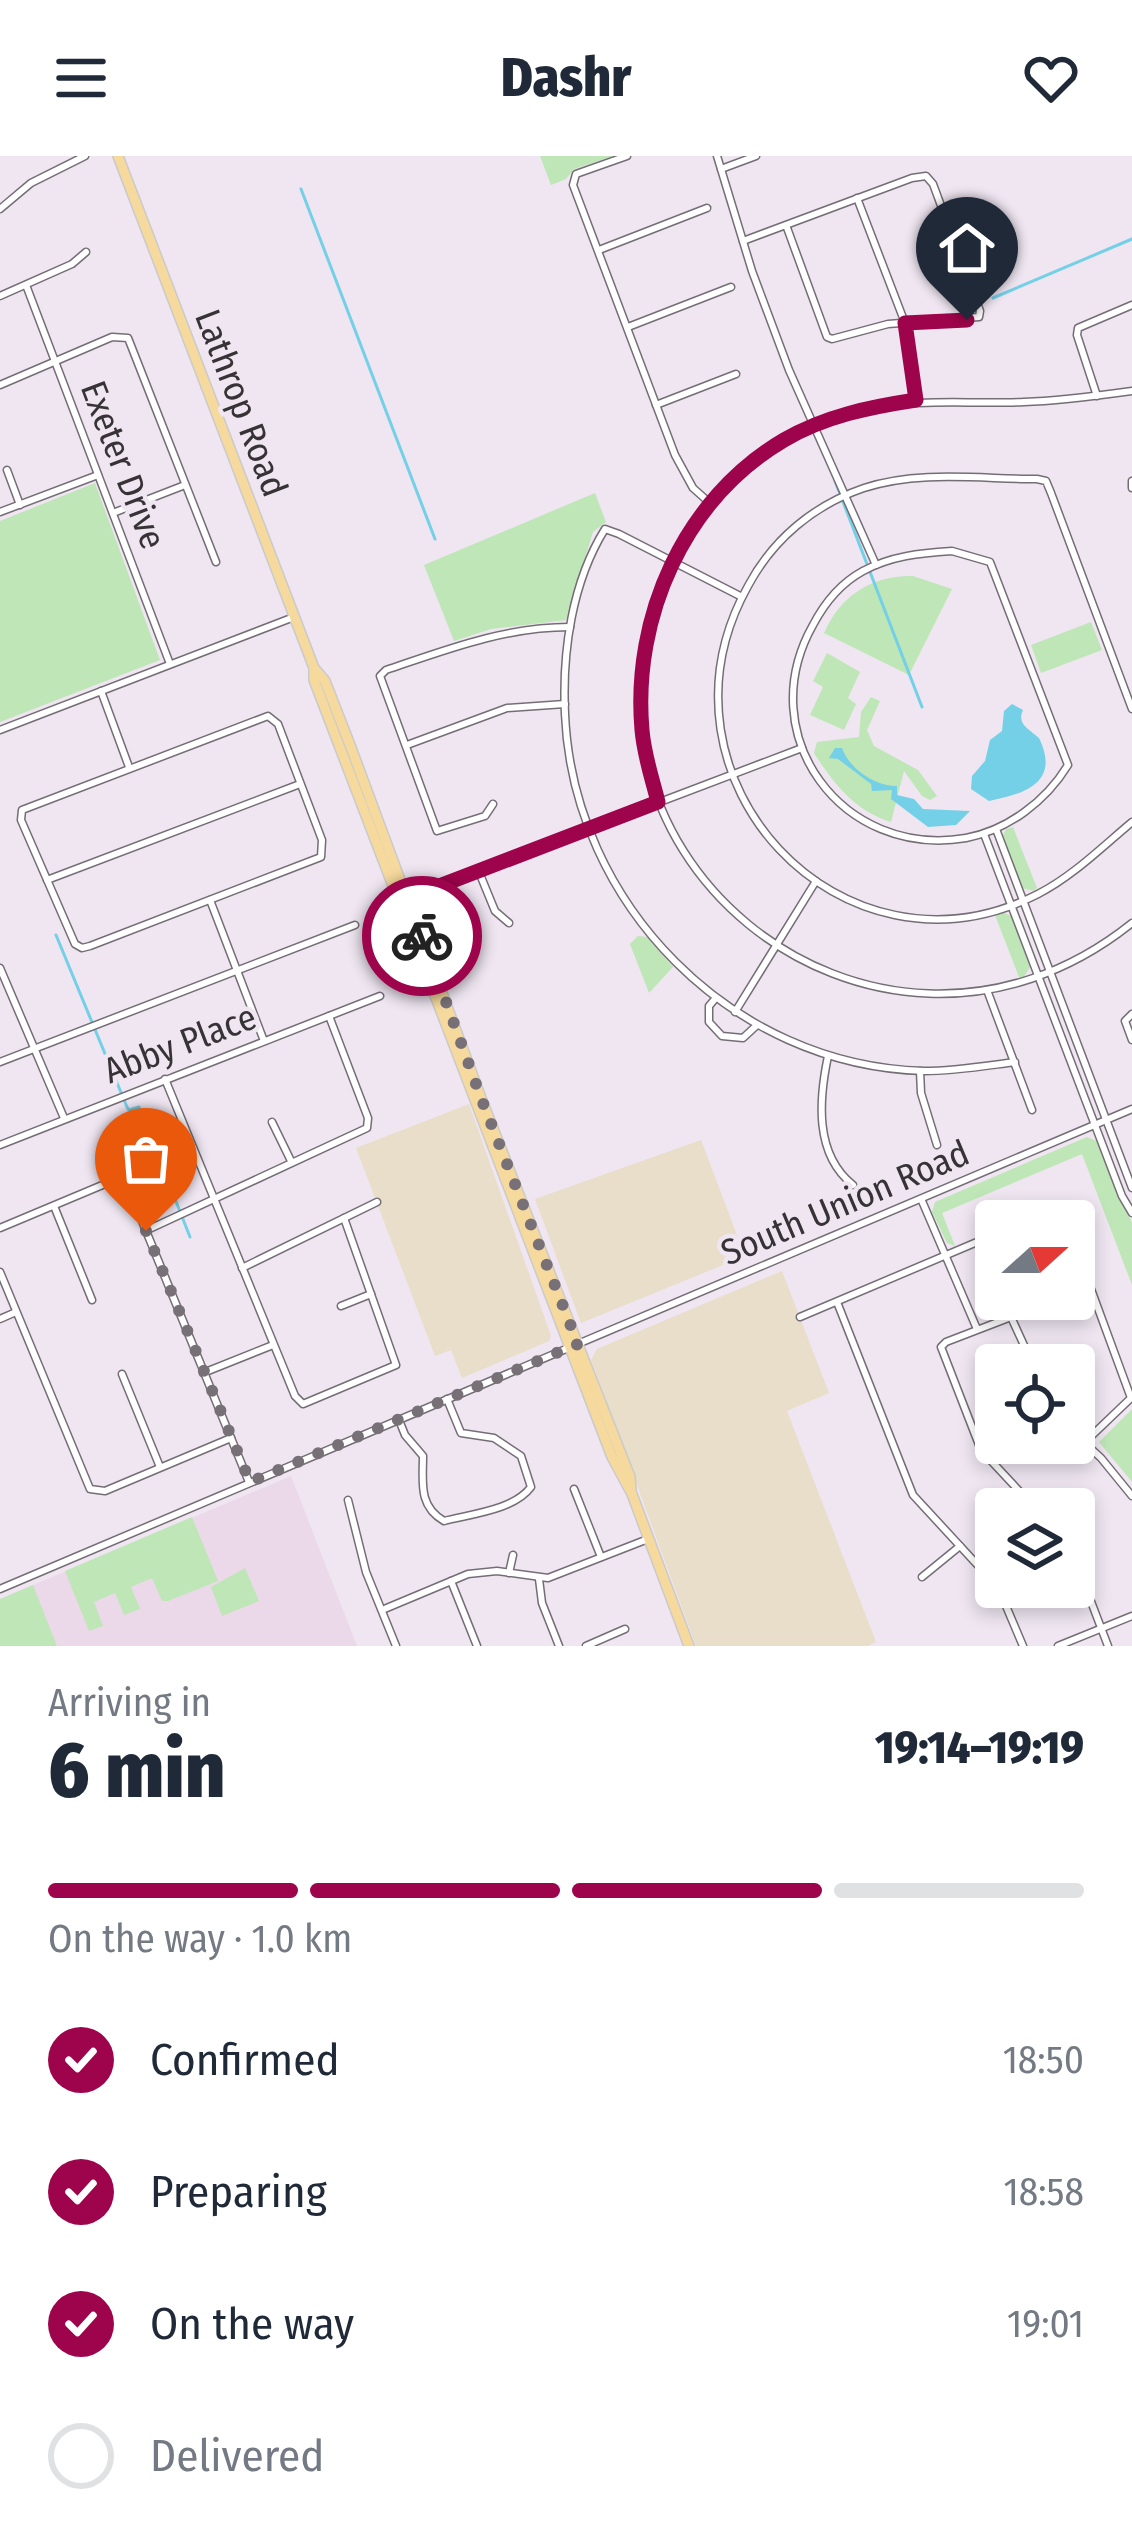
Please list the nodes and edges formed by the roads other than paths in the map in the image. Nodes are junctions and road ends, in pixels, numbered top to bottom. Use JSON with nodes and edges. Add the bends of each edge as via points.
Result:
{"nodes":[{"id":1,"x":85,"y":156,"type":"edge"},
{"id":2,"x":118,"y":156,"type":"edge"},
{"id":3,"x":627,"y":156,"type":"edge"},
{"id":4,"x":717,"y":156,"type":"edge"},
{"id":5,"x":756,"y":156,"type":"edge"},
{"id":6,"x":722,"y":169,"type":"junction"},
{"id":7,"x":857,"y":198,"type":"junction"},
{"id":8,"x":707,"y":208,"type":"dead end"},
{"id":9,"x":0,"y":209,"type":"edge"},
{"id":10,"x":786,"y":225,"type":"junction"},
{"id":11,"x":743,"y":241,"type":"junction"},
{"id":12,"x":598,"y":250,"type":"junction"},
{"id":13,"x":86,"y":251,"type":"dead end"},
{"id":14,"x":26,"y":285,"type":"junction"},
{"id":15,"x":731,"y":287,"type":"dead end"},
{"id":16,"x":0,"y":296,"type":"edge"},
{"id":17,"x":1132,"y":305,"type":"edge"},
{"id":18,"x":905,"y":323,"type":"junction"},
{"id":19,"x":627,"y":327,"type":"junction"},
{"id":20,"x":55,"y":362,"type":"junction"},
{"id":21,"x":736,"y":374,"type":"dead end"},
{"id":22,"x":0,"y":385,"type":"edge"},
{"id":23,"x":1132,"y":391,"type":"edge"},
{"id":24,"x":1096,"y":396,"type":"junction"},
{"id":25,"x":916,"y":400,"type":"junction"},
{"id":26,"x":656,"y":405,"type":"junction"},
{"id":27,"x":812,"y":426,"type":"junction"},
{"id":28,"x":8,"y":470,"type":"dead end"},
{"id":29,"x":98,"y":475,"type":"junction"},
{"id":30,"x":185,"y":485,"type":"junction"},
{"id":31,"x":843,"y":496,"type":"junction"},
{"id":32,"x":711,"y":504,"type":"junction"},
{"id":33,"x":20,"y":505,"type":"junction"},
{"id":34,"x":0,"y":512,"type":"edge"},
{"id":35,"x":112,"y":513,"type":"junction"},
{"id":36,"x":216,"y":562,"type":"dead end"},
{"id":37,"x":672,"y":564,"type":"junction"},
{"id":38,"x":876,"y":566,"type":"junction"},
{"id":39,"x":742,"y":597,"type":"junction"},
{"id":40,"x":294,"y":617,"type":"junction"},
{"id":41,"x":571,"y":627,"type":"junction"},
{"id":42,"x":170,"y":664,"type":"junction"},
{"id":43,"x":101,"y":692,"type":"junction"},
{"id":44,"x":565,"y":704,"type":"junction"},
{"id":45,"x":1132,"y":709,"type":"edge"},
{"id":46,"x":0,"y":730,"type":"edge"},
{"id":47,"x":406,"y":745,"type":"junction"},
{"id":48,"x":802,"y":748,"type":"junction"},
{"id":49,"x":129,"y":767,"type":"junction"},
{"id":50,"x":731,"y":774,"type":"junction"},
{"id":51,"x":300,"y":784,"type":"junction"},
{"id":52,"x":658,"y":802,"type":"junction"},
{"id":53,"x":493,"y":804,"type":"dead end"},
{"id":54,"x":1132,"y":822,"type":"edge"},
{"id":55,"x":996,"y":829,"type":"junction"},
{"id":56,"x":589,"y":830,"type":"junction"},
{"id":57,"x":984,"y":834,"type":"junction"},
{"id":58,"x":478,"y":872,"type":"junction"},
{"id":59,"x":47,"y":880,"type":"junction"},
{"id":60,"x":816,"y":880,"type":"junction"},
{"id":61,"x":211,"y":900,"type":"junction"},
{"id":62,"x":403,"y":900,"type":"junction"},
{"id":63,"x":1023,"y":900,"type":"junction"},
{"id":64,"x":1010,"y":904,"type":"junction"},
{"id":65,"x":509,"y":923,"type":"dead end"},
{"id":66,"x":1132,"y":923,"type":"edge"},
{"id":67,"x":355,"y":926,"type":"dead end"},
{"id":68,"x":776,"y":946,"type":"junction"},
{"id":69,"x":0,"y":968,"type":"edge"},
{"id":70,"x":238,"y":970,"type":"junction"},
{"id":71,"x":1051,"y":971,"type":"junction"},
{"id":72,"x":1037,"y":976,"type":"junction"},
{"id":73,"x":987,"y":989,"type":"junction"},
{"id":74,"x":380,"y":995,"type":"dead end"},
{"id":75,"x":715,"y":999,"type":"junction"},
{"id":76,"x":735,"y":1012,"type":"junction"},
{"id":77,"x":1132,"y":1014,"type":"edge"},
{"id":78,"x":329,"y":1016,"type":"junction"},
{"id":79,"x":756,"y":1026,"type":"junction"},
{"id":80,"x":1132,"y":1040,"type":"edge"},
{"id":81,"x":264,"y":1041,"type":"junction"},
{"id":82,"x":35,"y":1048,"type":"junction"},
{"id":83,"x":829,"y":1056,"type":"junction"},
{"id":84,"x":0,"y":1062,"type":"edge"},
{"id":85,"x":1015,"y":1062,"type":"junction"},
{"id":86,"x":920,"y":1071,"type":"junction"},
{"id":87,"x":165,"y":1079,"type":"junction"},
{"id":88,"x":1132,"y":1109,"type":"edge"},
{"id":89,"x":1032,"y":1110,"type":"dead end"},
{"id":90,"x":64,"y":1118,"type":"junction"},
{"id":91,"x":1105,"y":1120,"type":"junction"},
{"id":92,"x":272,"y":1122,"type":"dead end"},
{"id":93,"x":1094,"y":1124,"type":"junction"},
{"id":94,"x":0,"y":1145,"type":"edge"},
{"id":95,"x":938,"y":1145,"type":"dead end"},
{"id":96,"x":291,"y":1161,"type":"junction"},
{"id":97,"x":853,"y":1186,"type":"dead end"},
{"id":98,"x":1132,"y":1188,"type":"edge"},
{"id":99,"x":215,"y":1199,"type":"junction"},
{"id":100,"x":922,"y":1201,"type":"junction"},
{"id":101,"x":377,"y":1202,"type":"dead end"},
{"id":102,"x":54,"y":1206,"type":"junction"},
{"id":103,"x":1132,"y":1214,"type":"edge"},
{"id":104,"x":344,"y":1218,"type":"junction"},
{"id":105,"x":0,"y":1228,"type":"edge"},
{"id":106,"x":146,"y":1231,"type":"junction"},
{"id":107,"x":975,"y":1243,"type":"edge"},
{"id":108,"x":945,"y":1255,"type":"junction"},
{"id":109,"x":242,"y":1268,"type":"junction"},
{"id":110,"x":0,"y":1272,"type":"edge"},
{"id":111,"x":371,"y":1294,"type":"junction"},
{"id":112,"x":92,"y":1300,"type":"dead end"},
{"id":113,"x":1095,"y":1301,"type":"edge"},
{"id":114,"x":837,"y":1302,"type":"junction"},
{"id":115,"x":341,"y":1306,"type":"dead end"},
{"id":116,"x":16,"y":1312,"type":"junction"},
{"id":117,"x":800,"y":1317,"type":"dead end"},
{"id":118,"x":0,"y":1319,"type":"edge"},
{"id":119,"x":977,"y":1329,"type":"junction"},
{"id":120,"x":1023,"y":1344,"type":"edge"},
{"id":121,"x":274,"y":1345,"type":"junction"},
{"id":122,"x":574,"y":1346,"type":"junction"},
{"id":123,"x":203,"y":1373,"type":"junction"},
{"id":124,"x":122,"y":1374,"type":"dead end"},
{"id":125,"x":447,"y":1399,"type":"junction"},
{"id":126,"x":399,"y":1420,"type":"junction"},
{"id":127,"x":1095,"y":1432,"type":"edge"},
{"id":128,"x":231,"y":1438,"type":"junction"},
{"id":129,"x":1095,"y":1453,"type":"edge"},
{"id":130,"x":160,"y":1467,"type":"junction"},
{"id":131,"x":250,"y":1482,"type":"junction"},
{"id":132,"x":1016,"y":1488,"type":"edge"},
{"id":133,"x":574,"y":1489,"type":"dead end"},
{"id":134,"x":1132,"y":1496,"type":"edge"},
{"id":135,"x":349,"y":1500,"type":"dead end"},
{"id":136,"x":648,"y":1539,"type":"junction"},
{"id":137,"x":960,"y":1546,"type":"junction"},
{"id":138,"x":513,"y":1555,"type":"dead end"},
{"id":139,"x":601,"y":1557,"type":"junction"},
{"id":140,"x":975,"y":1562,"type":"edge"},
{"id":141,"x":509,"y":1573,"type":"junction"},
{"id":142,"x":922,"y":1577,"type":"dead end"},
{"id":143,"x":539,"y":1579,"type":"junction"},
{"id":144,"x":451,"y":1581,"type":"junction"},
{"id":145,"x":0,"y":1588,"type":"edge"},
{"id":146,"x":1007,"y":1608,"type":"edge"},
{"id":147,"x":1094,"y":1608,"type":"edge"},
{"id":148,"x":382,"y":1610,"type":"junction"},
{"id":149,"x":1132,"y":1616,"type":"edge"},
{"id":150,"x":1102,"y":1628,"type":"junction"},
{"id":151,"x":625,"y":1629,"type":"dead end"},
{"id":152,"x":396,"y":1646,"type":"edge"},
{"id":153,"x":477,"y":1646,"type":"edge"},
{"id":154,"x":560,"y":1646,"type":"edge"},
{"id":155,"x":586,"y":1646,"type":"edge"},
{"id":156,"x":688,"y":1646,"type":"edge"},
{"id":157,"x":1023,"y":1646,"type":"edge"},
{"id":158,"x":1058,"y":1646,"type":"edge"},
{"id":159,"x":1108,"y":1646,"type":"edge"}],
"edges":[{"from":1,"to":9,"type":"street"},
{"from":2,"to":40,"type":"main road","name":"Lathrop Road"},
{"from":3,"to":12,"type":"street","via":[[573,178]]},
{"from":4,"to":6,"type":"street"},
{"from":5,"to":6,"type":"street"},
{"from":6,"to":11,"type":"street"},
{"from":7,"to":10,"type":"street"},
{"from":7,"to":18,"type":"street"},
{"from":7,"to":18,"type":"street","via":[[930,178],[979,317]]},
{"from":8,"to":12,"type":"street"},
{"from":10,"to":11,"type":"street"},
{"from":10,"to":18,"type":"street","via":[[826,337]]},
{"from":11,"to":27,"type":"street"},
{"from":12,"to":19,"type":"street"},
{"from":13,"to":14,"type":"street"},
{"from":14,"to":16,"type":"street"},
{"from":14,"to":20,"type":"street","name":"Exeter Drive"},
{"from":15,"to":19,"type":"street"},
{"from":17,"to":24,"type":"street","via":[[1078,328]]},
{"from":18,"to":25,"type":"street"},
{"from":19,"to":26,"type":"street"},
{"from":20,"to":22,"type":"street"},
{"from":20,"to":29,"type":"street","name":"Exeter Drive"},
{"from":20,"to":30,"type":"street","via":[[122,335],[131,341]]},
{"from":21,"to":26,"type":"street"},
{"from":23,"to":24,"type":"street"},
{"from":24,"to":25,"type":"street"},
{"from":25,"to":27,"type":"street"},
{"from":26,"to":32,"type":"street","via":[[685,477]]},
{"from":27,"to":31,"type":"street"},
{"from":27,"to":32,"type":"street","via":[[758,458]]},
{"from":28,"to":33,"type":"street"},
{"from":29,"to":33,"type":"street"},
{"from":29,"to":35,"type":"street","name":"Exeter Drive"},
{"from":30,"to":35,"type":"street"},
{"from":30,"to":36,"type":"street"},
{"from":31,"to":38,"type":"street"},
{"from":31,"to":39,"type":"street","via":[[787,534]]},
{"from":31,"to":45,"type":"street","via":[[921,477],[1046,482]]},
{"from":32,"to":37,"type":"street"},
{"from":33,"to":34,"type":"street"},
{"from":35,"to":42,"type":"street","name":"Exeter Drive"},
{"from":37,"to":39,"type":"street"},
{"from":37,"to":41,"type":"street","via":[[605,529]]},
{"from":37,"to":52,"type":"street","via":[[653,610],[640,686]]},
{"from":38,"to":48,"type":"street","via":[[840,589],[804,640],[792,689]]},
{"from":38,"to":55,"type":"street","via":[[952,551],[990,562],[1067,765],[1034,805]]},
{"from":39,"to":50,"type":"street","via":[[717,688]]},
{"from":40,"to":42,"type":"street"},
{"from":40,"to":62,"type":"main road","name":"Lathrop Road"},
{"from":41,"to":44,"type":"street"},
{"from":41,"to":47,"type":"street","via":[[474,639],[386,670],[380,676]]},
{"from":42,"to":43,"type":"street"},
{"from":43,"to":46,"type":"street"},
{"from":43,"to":49,"type":"street"},
{"from":44,"to":47,"type":"street","via":[[507,708]]},
{"from":44,"to":56,"type":"street","via":[[573,779]]},
{"from":47,"to":53,"type":"street","via":[[440,833],[485,816]]},
{"from":48,"to":50,"type":"street"},
{"from":48,"to":57,"type":"street","via":[[841,805],[885,831],[933,842]]},
{"from":49,"to":51,"type":"street","via":[[268,716]]},
{"from":49,"to":59,"type":"street","via":[[25,807],[21,820]]},
{"from":50,"to":52,"type":"street"},
{"from":50,"to":60,"type":"street","via":[[768,838]]},
{"from":51,"to":59,"type":"street"},
{"from":51,"to":61,"type":"street","via":[[324,853]]},
{"from":52,"to":56,"type":"street"},
{"from":52,"to":68,"type":"street","via":[[710,888]]},
{"from":54,"to":63,"type":"street","via":[[1064,879]]},
{"from":55,"to":57,"type":"street"},
{"from":55,"to":63,"type":"street"},
{"from":56,"to":58,"type":"street"},
{"from":56,"to":75,"type":"street","via":[[625,902]]},
{"from":57,"to":64,"type":"street"},
{"from":58,"to":62,"type":"street"},
{"from":58,"to":65,"type":"street"},
{"from":59,"to":61,"type":"street","via":[[80,948]]},
{"from":60,"to":64,"type":"street","via":[[878,909],[928,917]]},
{"from":60,"to":68,"type":"street"},
{"from":61,"to":70,"type":"street"},
{"from":62,"to":122,"type":"main road","name":"Lathrop Road"},
{"from":63,"to":64,"type":"street"},
{"from":63,"to":71,"type":"street"},
{"from":64,"to":72,"type":"street"},
{"from":66,"to":71,"type":"street"},
{"from":67,"to":70,"type":"street"},
{"from":68,"to":73,"type":"street","via":[[858,983],[924,994]]},
{"from":68,"to":76,"type":"street"},
{"from":69,"to":82,"type":"street"},
{"from":70,"to":81,"type":"street"},
{"from":70,"to":82,"type":"street"},
{"from":71,"to":72,"type":"street"},
{"from":71,"to":91,"type":"street"},
{"from":72,"to":73,"type":"street"},
{"from":72,"to":93,"type":"street"},
{"from":73,"to":85,"type":"street"},
{"from":74,"to":78,"type":"street","name":"Abby Place"},
{"from":75,"to":76,"type":"street"},
{"from":75,"to":79,"type":"street","via":[[709,1022],[722,1036],[743,1038]]},
{"from":76,"to":79,"type":"street"},
{"from":77,"to":80,"type":"street","via":[[1124,1022]]},
{"from":78,"to":81,"type":"street","name":"Abby Place"},
{"from":78,"to":96,"type":"street","via":[[369,1124]]},
{"from":79,"to":83,"type":"street"},
{"from":81,"to":87,"type":"street","name":"Abby Place"},
{"from":82,"to":84,"type":"street"},
{"from":82,"to":90,"type":"street"},
{"from":83,"to":86,"type":"street"},
{"from":83,"to":97,"type":"street","via":[[820,1122]]},
{"from":85,"to":86,"type":"street"},
{"from":85,"to":89,"type":"street"},
{"from":86,"to":95,"type":"street"},
{"from":87,"to":90,"type":"street","name":"Abby Place"},
{"from":87,"to":99,"type":"street"},
{"from":88,"to":91,"type":"street","name":"South Union Road"},
{"from":90,"to":94,"type":"street","name":"Abby Place"},
{"from":91,"to":93,"type":"street","name":"South Union Road"},
{"from":91,"to":98,"type":"street"},
{"from":92,"to":96,"type":"street"},
{"from":93,"to":100,"type":"street","name":"South Union Road"},
{"from":93,"to":103,"type":"street"},
{"from":96,"to":99,"type":"street"},
{"from":99,"to":106,"type":"street"},
{"from":99,"to":109,"type":"street"},
{"from":100,"to":108,"type":"street"},
{"from":100,"to":122,"type":"street","name":"South Union Road"},
{"from":101,"to":104,"type":"street"},
{"from":102,"to":105,"type":"street"},
{"from":102,"to":106,"type":"street","via":[[126,1182]]},
{"from":102,"to":112,"type":"street"},
{"from":104,"to":109,"type":"street"},
{"from":104,"to":111,"type":"street"},
{"from":106,"to":123,"type":"street"},
{"from":107,"to":108,"type":"street"},
{"from":108,"to":114,"type":"street"},
{"from":108,"to":119,"type":"street"},
{"from":109,"to":121,"type":"street"},
{"from":110,"to":116,"type":"street"},
{"from":111,"to":115,"type":"street"},
{"from":111,"to":121,"type":"street","via":[[397,1365],[299,1402]]},
{"from":113,"to":127,"type":"street","via":[[1131,1398]]},
{"from":114,"to":117,"type":"street"},
{"from":114,"to":137,"type":"street","via":[[907,1484]]},
{"from":116,"to":118,"type":"street"},
{"from":116,"to":130,"type":"street","via":[[90,1490]]},
{"from":119,"to":120,"type":"street","via":[[1011,1317]]},
{"from":119,"to":132,"type":"street","via":[[941,1347],[981,1450]]},
{"from":121,"to":123,"type":"street"},
{"from":122,"to":125,"type":"street","name":"South Union Road"},
{"from":122,"to":136,"type":"main road","name":"Lathrop Road"},
{"from":123,"to":128,"type":"street"},
{"from":124,"to":130,"type":"street"},
{"from":125,"to":126,"type":"street","name":"South Union Road"},
{"from":125,"to":126,"type":"street","via":[[461,1433],[494,1438],[521,1456],[527,1495],[444,1521],[435,1516],[423,1498],[423,1456]]},
{"from":126,"to":131,"type":"street","name":"South Union Road"},
{"from":128,"to":130,"type":"street"},
{"from":128,"to":131,"type":"street"},
{"from":129,"to":134,"type":"street"},
{"from":131,"to":145,"type":"street","name":"South Union Road"},
{"from":133,"to":139,"type":"street"},
{"from":135,"to":148,"type":"street"},
{"from":136,"to":139,"type":"street"},
{"from":136,"to":156,"type":"main road","name":"Lathrop Road"},
{"from":137,"to":140,"type":"street"},
{"from":137,"to":142,"type":"street"},
{"from":138,"to":141,"type":"street"},
{"from":139,"to":143,"type":"street"},
{"from":141,"to":143,"type":"street"},
{"from":141,"to":144,"type":"street"},
{"from":143,"to":154,"type":"street"},
{"from":144,"to":148,"type":"street"},
{"from":144,"to":153,"type":"street"},
{"from":146,"to":157,"type":"street"},
{"from":147,"to":150,"type":"street"},
{"from":148,"to":152,"type":"street"},
{"from":149,"to":150,"type":"street"},
{"from":150,"to":158,"type":"street"},
{"from":150,"to":159,"type":"street"},
{"from":151,"to":155,"type":"street"}]}
